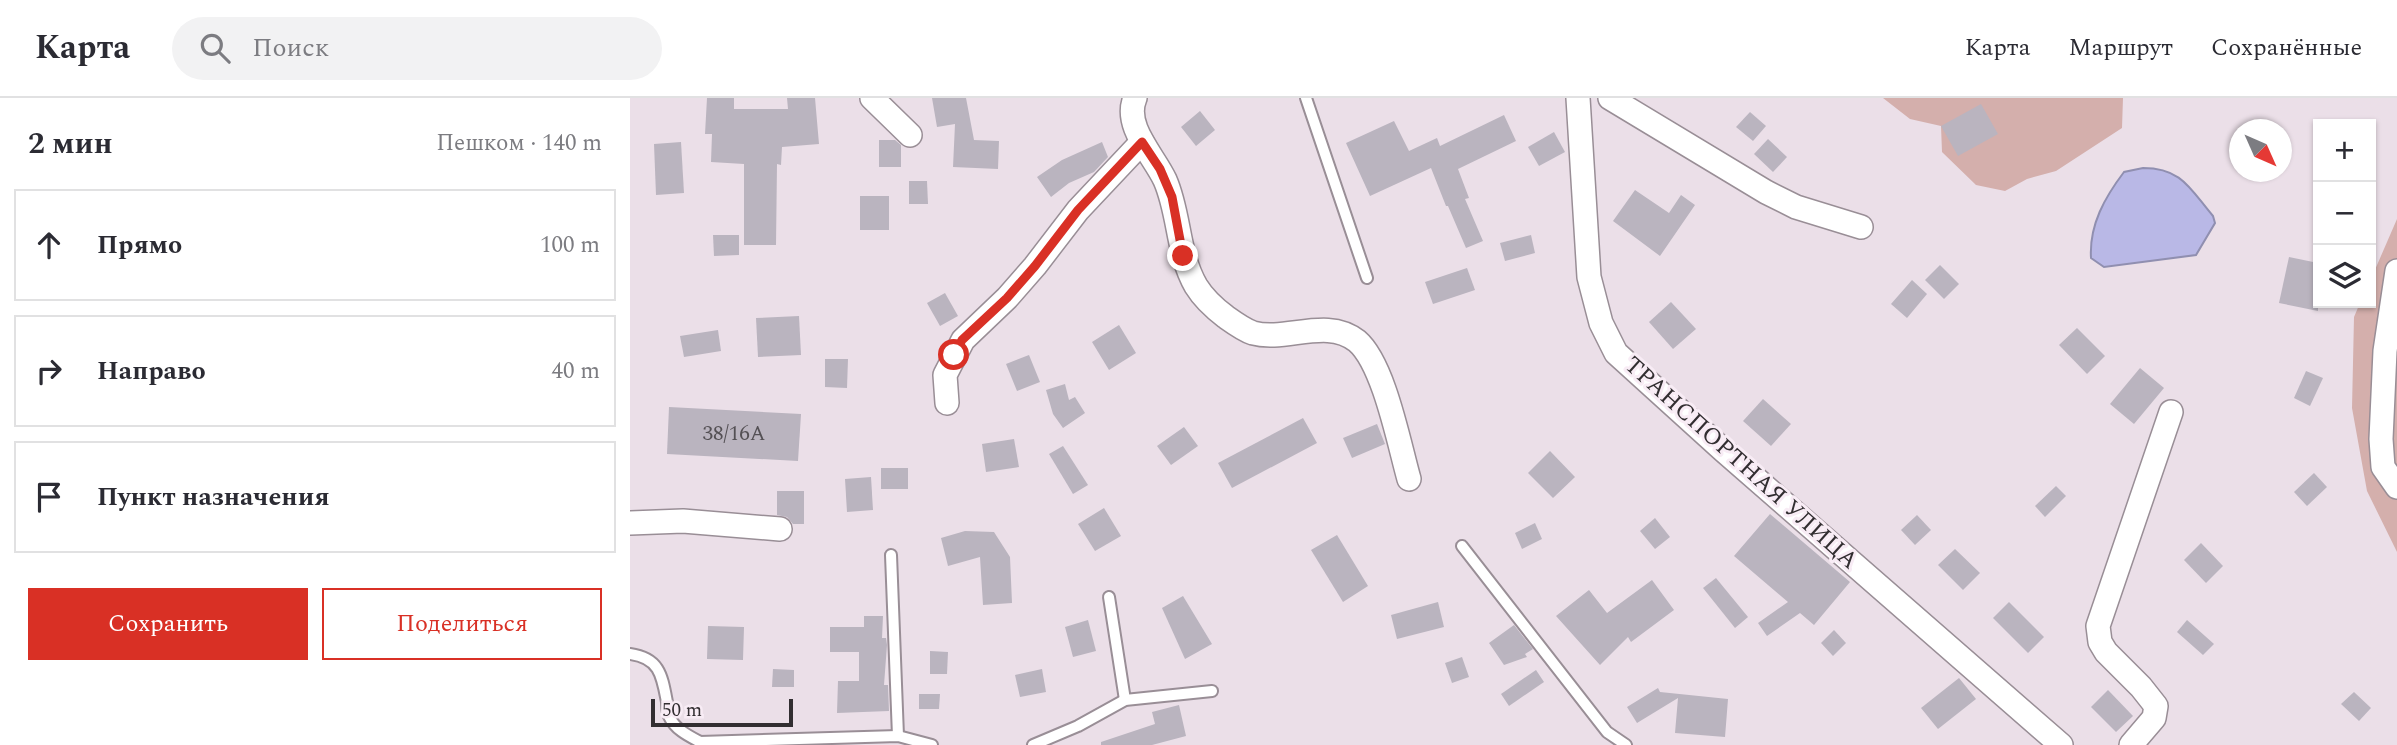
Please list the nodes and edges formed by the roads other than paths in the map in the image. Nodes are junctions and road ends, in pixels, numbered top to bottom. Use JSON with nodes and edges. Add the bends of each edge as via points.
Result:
{"nodes":[{"id":1,"x":872,"y":98,"type":"edge"},
{"id":2,"x":1135,"y":98,"type":"edge"},
{"id":3,"x":1306,"y":98,"type":"edge"},
{"id":4,"x":1577,"y":98,"type":"edge"},
{"id":5,"x":1610,"y":98,"type":"edge"},
{"id":6,"x":910,"y":135,"type":"dead end"},
{"id":7,"x":1142,"y":142,"type":"junction"},
{"id":8,"x":1861,"y":227,"type":"dead end"},
{"id":9,"x":2397,"y":271,"type":"edge"},
{"id":10,"x":1367,"y":278,"type":"dead end"},
{"id":11,"x":947,"y":403,"type":"dead end"},
{"id":12,"x":2171,"y":412,"type":"dead end"},
{"id":13,"x":1409,"y":479,"type":"dead end"},
{"id":14,"x":2397,"y":487,"type":"edge"},
{"id":15,"x":630,"y":523,"type":"edge"},
{"id":16,"x":780,"y":530,"type":"dead end"},
{"id":17,"x":1462,"y":546,"type":"dead end"},
{"id":18,"x":891,"y":555,"type":"dead end"},
{"id":19,"x":1109,"y":597,"type":"dead end"},
{"id":20,"x":630,"y":654,"type":"edge"},
{"id":21,"x":1212,"y":691,"type":"dead end"},
{"id":22,"x":1125,"y":700,"type":"junction"},
{"id":23,"x":898,"y":736,"type":"junction"},
{"id":24,"x":932,"y":745,"type":"edge"},
{"id":25,"x":1032,"y":745,"type":"edge"},
{"id":26,"x":1626,"y":745,"type":"edge"},
{"id":27,"x":2061,"y":745,"type":"edge"},
{"id":28,"x":2130,"y":745,"type":"edge"}],
"edges":[{"from":1,"to":6,"type":"street"},
{"from":2,"to":7,"type":"street","via":[[1133,121]]},
{"from":3,"to":10,"type":"lane"},
{"from":4,"to":27,"type":"street","name":"ТРАНСПОРТНАЯ УЛИЦА","via":[[1589,276],[1601,323],[1616,352]]},
{"from":5,"to":8,"type":"street","via":[[1766,192]]},
{"from":7,"to":11,"type":"street","via":[[1078,210],[1007,298],[962,340],[945,375]]},
{"from":7,"to":13,"type":"street","via":[[1172,197],[1183,256],[1210,305],[1254,333],[1328,330],[1343,332],[1358,342],[1380,378]]},
{"from":9,"to":14,"type":"street","via":[[2385,351],[2381,439],[2383,467]]},
{"from":12,"to":28,"type":"street","via":[[2098,626],[2106,652],[2156,706],[2154,718]]},
{"from":15,"to":16,"type":"street","via":[[683,521]]},
{"from":17,"to":26,"type":"lane","via":[[1607,732]]},
{"from":18,"to":23,"type":"lane"},
{"from":19,"to":22,"type":"lane"},
{"from":20,"to":23,"type":"lane","via":[[654,663],[663,678],[669,717],[700,742]]},
{"from":21,"to":22,"type":"lane"},
{"from":22,"to":25,"type":"lane"},
{"from":23,"to":24,"type":"lane"}]}
